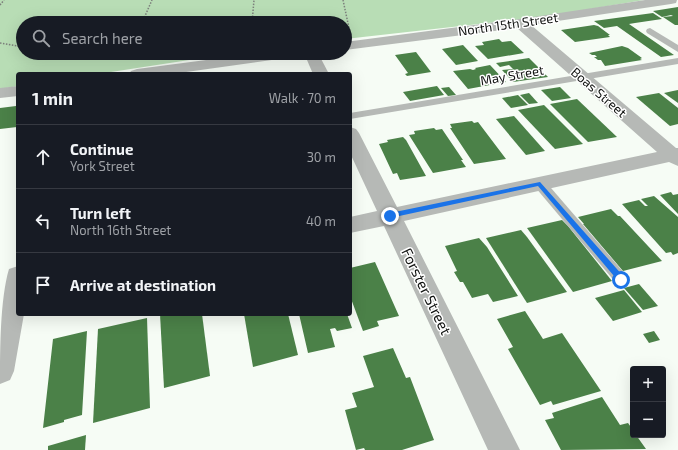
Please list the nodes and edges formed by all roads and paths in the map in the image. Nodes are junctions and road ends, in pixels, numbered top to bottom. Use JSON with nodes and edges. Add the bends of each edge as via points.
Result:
{"nodes":[{"id":1,"x":4,"y":0,"type":"edge"},
{"id":2,"x":152,"y":0,"type":"edge"},
{"id":3,"x":254,"y":0,"type":"edge"},
{"id":4,"x":343,"y":0,"type":"edge"},
{"id":5,"x":670,"y":0,"type":"edge"},
{"id":6,"x":0,"y":5,"type":"edge"},
{"id":7,"x":145,"y":16,"type":"edge"},
{"id":8,"x":253,"y":16,"type":"edge"},
{"id":9,"x":347,"y":16,"type":"edge"},
{"id":10,"x":520,"y":23,"type":"junction"},
{"id":11,"x":650,"y":31,"type":"dead end"},
{"id":12,"x":0,"y":43,"type":"edge"},
{"id":13,"x":16,"y":45,"type":"edge"},
{"id":14,"x":352,"y":45,"type":"edge"},
{"id":15,"x":678,"y":49,"type":"edge"},
{"id":16,"x":241,"y":60,"type":"edge"},
{"id":17,"x":314,"y":60,"type":"edge"},
{"id":18,"x":678,"y":61,"type":"edge"},
{"id":19,"x":152,"y":72,"type":"edge"},
{"id":20,"x":320,"y":72,"type":"edge"},
{"id":21,"x":582,"y":77,"type":"junction"},
{"id":22,"x":16,"y":91,"type":"edge"},
{"id":23,"x":0,"y":93,"type":"edge"},
{"id":24,"x":352,"y":116,"type":"edge"},
{"id":25,"x":352,"y":137,"type":"edge"},
{"id":26,"x":676,"y":156,"type":"edge"},
{"id":27,"x":540,"y":184,"type":"junction"},
{"id":28,"x":390,"y":216,"type":"junction"},
{"id":29,"x":352,"y":224,"type":"edge"},
{"id":30,"x":621,"y":280,"type":"dead end"},
{"id":31,"x":12,"y":292,"type":"edge"},
{"id":32,"x":0,"y":371,"type":"edge"},
{"id":33,"x":504,"y":450,"type":"edge"}],
"edges":[{"from":1,"to":6,"type":"path"},
{"from":2,"to":7,"type":"path"},
{"from":3,"to":8,"type":"path"},
{"from":4,"to":9,"type":"path"},
{"from":5,"to":10,"type":"street","name":"North 15th Street"},
{"from":10,"to":14,"type":"street","name":"North 15th Street"},
{"from":10,"to":21,"type":"street","name":"Boas Street"},
{"from":11,"to":15,"type":"lane"},
{"from":12,"to":13,"type":"path"},
{"from":16,"to":19,"type":"street"},
{"from":17,"to":20,"type":"street"},
{"from":18,"to":21,"type":"lane","name":"May Street"},
{"from":21,"to":24,"type":"lane","name":"May Street"},
{"from":21,"to":26,"type":"street","name":"Boas Street"},
{"from":22,"to":23,"type":"street"},
{"from":25,"to":28,"type":"street","name":"Forster Street"},
{"from":26,"to":27,"type":"street"},
{"from":27,"to":28,"type":"street"},
{"from":27,"to":30,"type":"lane"},
{"from":28,"to":29,"type":"street"},
{"from":28,"to":33,"type":"street","name":"Forster Street"},
{"from":31,"to":32,"type":"street"}]}
